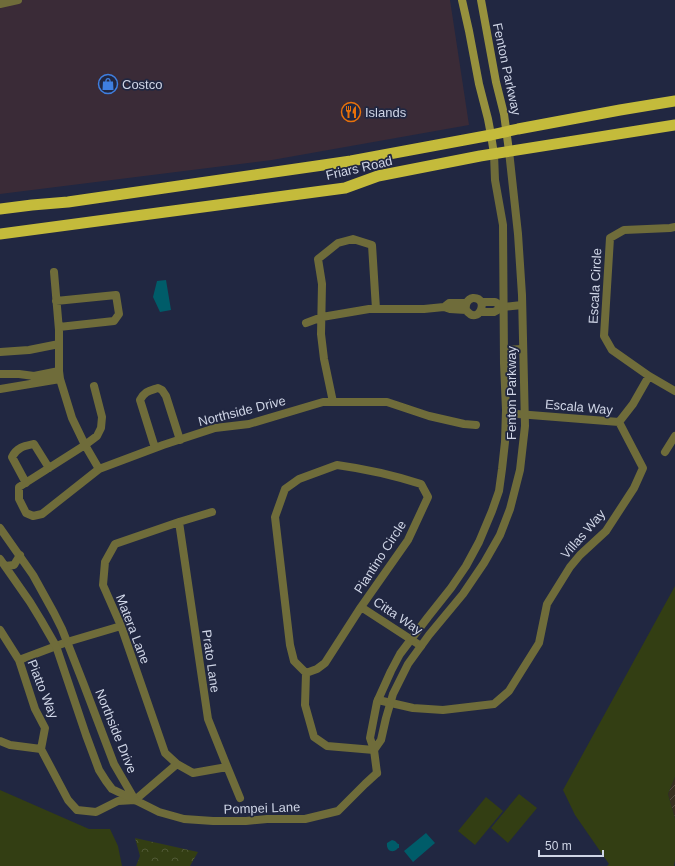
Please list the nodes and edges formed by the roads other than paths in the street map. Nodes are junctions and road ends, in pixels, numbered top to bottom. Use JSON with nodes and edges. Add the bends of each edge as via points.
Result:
{"nodes":[{"id":1,"x":18,"y":0,"type":"edge"},
{"id":2,"x":462,"y":0,"type":"edge"},
{"id":3,"x":480,"y":0,"type":"edge"},
{"id":4,"x":0,"y":4,"type":"edge"},
{"id":5,"x":675,"y":102,"type":"edge"},
{"id":6,"x":675,"y":125,"type":"edge"},
{"id":7,"x":507,"y":132,"type":"junction"},
{"id":8,"x":491,"y":136,"type":"junction"},
{"id":9,"x":509,"y":151,"type":"junction"},
{"id":10,"x":494,"y":154,"type":"junction"},
{"id":11,"x":0,"y":209,"type":"edge"},
{"id":12,"x":675,"y":227,"type":"edge"},
{"id":13,"x":0,"y":234,"type":"edge"},
{"id":14,"x":54,"y":272,"type":"dead end"},
{"id":15,"x":56,"y":301,"type":"junction"},
{"id":16,"x":481,"y":302,"type":"junction"},
{"id":17,"x":522,"y":305,"type":"junction"},
{"id":18,"x":466,"y":307,"type":"junction"},
{"id":19,"x":503,"y":307,"type":"junction"},
{"id":20,"x":376,"y":309,"type":"junction"},
{"id":21,"x":480,"y":312,"type":"junction"},
{"id":22,"x":322,"y":317,"type":"junction"},
{"id":23,"x":306,"y":323,"type":"dead end"},
{"id":24,"x":59,"y":327,"type":"junction"},
{"id":25,"x":59,"y":344,"type":"junction"},
{"id":26,"x":523,"y":349,"type":"junction"},
{"id":27,"x":504,"y":350,"type":"junction"},
{"id":28,"x":0,"y":352,"type":"edge"},
{"id":29,"x":0,"y":374,"type":"edge"},
{"id":30,"x":22,"y":374,"type":"junction"},
{"id":31,"x":60,"y":375,"type":"junction"},
{"id":32,"x":649,"y":376,"type":"junction"},
{"id":33,"x":25,"y":385,"type":"junction"},
{"id":34,"x":94,"y":386,"type":"dead end"},
{"id":35,"x":0,"y":389,"type":"edge"},
{"id":36,"x":675,"y":391,"type":"edge"},
{"id":37,"x":333,"y":402,"type":"junction"},
{"id":38,"x":506,"y":413,"type":"junction"},
{"id":39,"x":524,"y":415,"type":"junction"},
{"id":40,"x":619,"y":422,"type":"junction"},
{"id":41,"x":476,"y":425,"type":"dead end"},
{"id":42,"x":675,"y":436,"type":"edge"},
{"id":43,"x":180,"y":440,"type":"junction"},
{"id":44,"x":85,"y":445,"type":"junction"},
{"id":45,"x":155,"y":448,"type":"junction"},
{"id":46,"x":665,"y":452,"type":"dead end"},
{"id":47,"x":49,"y":468,"type":"junction"},
{"id":48,"x":99,"y":469,"type":"junction"},
{"id":49,"x":26,"y":483,"type":"junction"},
{"id":50,"x":212,"y":512,"type":"dead end"},
{"id":51,"x":179,"y":522,"type":"junction"},
{"id":52,"x":0,"y":528,"type":"edge"},
{"id":53,"x":20,"y":555,"type":"junction"},
{"id":54,"x":3,"y":563,"type":"edge"},
{"id":55,"x":361,"y":607,"type":"junction"},
{"id":56,"x":121,"y":626,"type":"junction"},
{"id":57,"x":0,"y":630,"type":"edge"},
{"id":58,"x":411,"y":640,"type":"junction"},
{"id":59,"x":67,"y":642,"type":"junction"},
{"id":60,"x":56,"y":646,"type":"junction"},
{"id":61,"x":421,"y":646,"type":"junction"},
{"id":62,"x":19,"y":660,"type":"junction"},
{"id":63,"x":306,"y":673,"type":"junction"},
{"id":64,"x":378,"y":700,"type":"junction"},
{"id":65,"x":390,"y":703,"type":"junction"},
{"id":66,"x":0,"y":741,"type":"edge"},
{"id":67,"x":41,"y":748,"type":"junction"},
{"id":68,"x":374,"y":750,"type":"junction"},
{"id":69,"x":177,"y":764,"type":"junction"},
{"id":70,"x":227,"y":767,"type":"junction"},
{"id":71,"x":377,"y":773,"type":"joint"},
{"id":72,"x":240,"y":798,"type":"dead end"},
{"id":73,"x":135,"y":800,"type":"junction"}],
"edges":[{"from":1,"to":4,"type":"street"},
{"from":2,"to":8,"type":"main road","name":"Fenton Parkway"},
{"from":3,"to":7,"type":"main road","name":"Fenton Parkway"},
{"from":5,"to":7,"type":"highway","name":"Friars Road"},
{"from":6,"to":9,"type":"highway","name":"Friars Road"},
{"from":7,"to":8,"type":"highway","name":"Friars Road"},
{"from":7,"to":9,"type":"main road","name":"Fenton Parkway"},
{"from":8,"to":10,"type":"main road","name":"Fenton Parkway"},
{"from":8,"to":11,"type":"highway","name":"Friars Road","via":[[351,161],[68,202]]},
{"from":9,"to":10,"type":"highway","name":"Friars Road"},
{"from":9,"to":17,"type":"street","name":"Fenton Parkway"},
{"from":10,"to":13,"type":"highway","name":"Friars Road","via":[[378,176],[345,188]]},
{"from":10,"to":19,"type":"street","name":"Fenton Parkway","via":[[495,180],[503,225]]},
{"from":12,"to":32,"type":"street","name":"Escala Circle","via":[[624,230],[610,238],[604,336],[612,350]]},
{"from":14,"to":15,"type":"street"},
{"from":15,"to":24,"type":"street"},
{"from":15,"to":24,"type":"street","via":[[116,295],[119,314],[114,321]]},
{"from":16,"to":18,"type":"street","via":[[474,298],[469,300]]},
{"from":16,"to":19,"type":"street","via":[[495,302]]},
{"from":16,"to":21,"type":"street"},
{"from":17,"to":19,"type":"street"},
{"from":17,"to":26,"type":"street","name":"Fenton Parkway"},
{"from":18,"to":20,"type":"street","via":[[450,310],[444,307]]},
{"from":18,"to":21,"type":"street","via":[[473,315]]},
{"from":19,"to":21,"type":"street","via":[[494,312]]},
{"from":19,"to":27,"type":"street","name":"Fenton Parkway"},
{"from":20,"to":22,"type":"street"},
{"from":20,"to":22,"type":"street","via":[[372,245],[353,239],[338,243],[318,258],[322,284]]},
{"from":22,"to":23,"type":"street"},
{"from":22,"to":37,"type":"street","via":[[321,334]]},
{"from":24,"to":25,"type":"street"},
{"from":25,"to":28,"type":"street"},
{"from":25,"to":31,"type":"street"},
{"from":26,"to":27,"type":"street"},
{"from":26,"to":39,"type":"street","name":"Fenton Parkway"},
{"from":27,"to":38,"type":"street","name":"Fenton Parkway"},
{"from":29,"to":30,"type":"street"},
{"from":30,"to":31,"type":"street"},
{"from":30,"to":33,"type":"street","via":[[26,377]]},
{"from":31,"to":33,"type":"street"},
{"from":31,"to":44,"type":"street","via":[[72,418]]},
{"from":32,"to":36,"type":"street","name":"Escala Circle"},
{"from":32,"to":40,"type":"street","name":"Escala Way"},
{"from":33,"to":35,"type":"street"},
{"from":34,"to":44,"type":"street","via":[[102,417],[101,428],[97,436]]},
{"from":37,"to":41,"type":"street","name":"Northside Drive","via":[[386,402],[429,416]]},
{"from":37,"to":43,"type":"street","name":"Northside Drive","via":[[323,402],[249,424],[215,428]]},
{"from":38,"to":39,"type":"street","name":"Escala Way"},
{"from":38,"to":58,"type":"street","name":"Fenton Parkway","via":[[499,491],[492,511],[466,566]]},
{"from":39,"to":40,"type":"street","name":"Escala Way"},
{"from":39,"to":61,"type":"street","name":"Fenton Parkway","via":[[520,470],[500,535],[463,594]]},
{"from":40,"to":65,"type":"street","name":"Villas Way","via":[[643,468],[634,488],[606,530],[570,567],[547,604],[539,644],[509,691],[494,704],[443,710]]},
{"from":42,"to":46,"type":"street"},
{"from":43,"to":45,"type":"street","name":"Northside Drive"},
{"from":43,"to":45,"type":"street","via":[[162,390],[158,388],[145,392],[140,400]]},
{"from":44,"to":47,"type":"street"},
{"from":44,"to":48,"type":"street"},
{"from":45,"to":48,"type":"street","name":"Northside Drive"},
{"from":47,"to":49,"type":"street"},
{"from":47,"to":49,"type":"street","via":[[34,444],[15,452],[12,457]]},
{"from":48,"to":49,"type":"street","name":"Northside Drive","via":[[42,514],[33,516],[26,513],[19,499],[19,487]]},
{"from":50,"to":51,"type":"street","name":"Matera Lane"},
{"from":51,"to":56,"type":"street","name":"Matera Lane","via":[[115,544],[105,562],[103,585]]},
{"from":51,"to":70,"type":"street","name":"Prato Lane","via":[[208,719]]},
{"from":52,"to":53,"type":"street","name":"Northside Drive"},
{"from":53,"to":54,"type":"street","via":[[14,565]]},
{"from":53,"to":59,"type":"street","name":"Northside Drive","via":[[35,577]]},
{"from":54,"to":60,"type":"street","name":"Northside Drive"},
{"from":55,"to":58,"type":"street","name":"Citta Way"},
{"from":55,"to":63,"type":"street","name":"Piantino Circle","via":[[325,663]]},
{"from":55,"to":63,"type":"street","name":"Piantino Circle","via":[[408,540],[428,497],[422,484],[398,476],[337,465],[299,478],[285,489],[274,517],[290,645],[294,661]]},
{"from":56,"to":59,"type":"street"},
{"from":56,"to":69,"type":"street","name":"Matera Lane","via":[[165,753]]},
{"from":57,"to":62,"type":"street","name":"Piatto Way"},
{"from":58,"to":61,"type":"street","name":"Citta Way"},
{"from":58,"to":64,"type":"street","name":"Fenton Parkway","via":[[400,654]]},
{"from":59,"to":60,"type":"street"},
{"from":59,"to":73,"type":"street","name":"Northside Drive","via":[[114,764]]},
{"from":60,"to":62,"type":"street"},
{"from":60,"to":73,"type":"street","name":"Northside Drive","via":[[100,770],[112,789]]},
{"from":61,"to":65,"type":"street","name":"Fenton Parkway","via":[[408,664]]},
{"from":62,"to":67,"type":"street","name":"Piatto Way","via":[[35,709],[45,728]]},
{"from":63,"to":68,"type":"street","via":[[305,705],[314,737],[327,746]]},
{"from":64,"to":65,"type":"street","name":"Villas Way"},
{"from":64,"to":68,"type":"street","name":"Fenton Parkway","via":[[370,738]]},
{"from":65,"to":68,"type":"street","name":"Fenton Parkway","via":[[381,740]]},
{"from":66,"to":67,"type":"street","via":[[10,745]]},
{"from":67,"to":73,"type":"street","via":[[68,800],[78,810],[96,812],[118,801]]},
{"from":68,"to":71,"type":"street","name":"Fenton Parkway"},
{"from":69,"to":70,"type":"street","name":"Matera Lane","via":[[193,773]]},
{"from":69,"to":73,"type":"street"},
{"from":70,"to":72,"type":"street","name":"Prato Lane"},
{"from":71,"to":73,"type":"street","name":"Pompei Lane","via":[[338,811],[305,819],[213,822],[184,819],[159,812]]}]}
